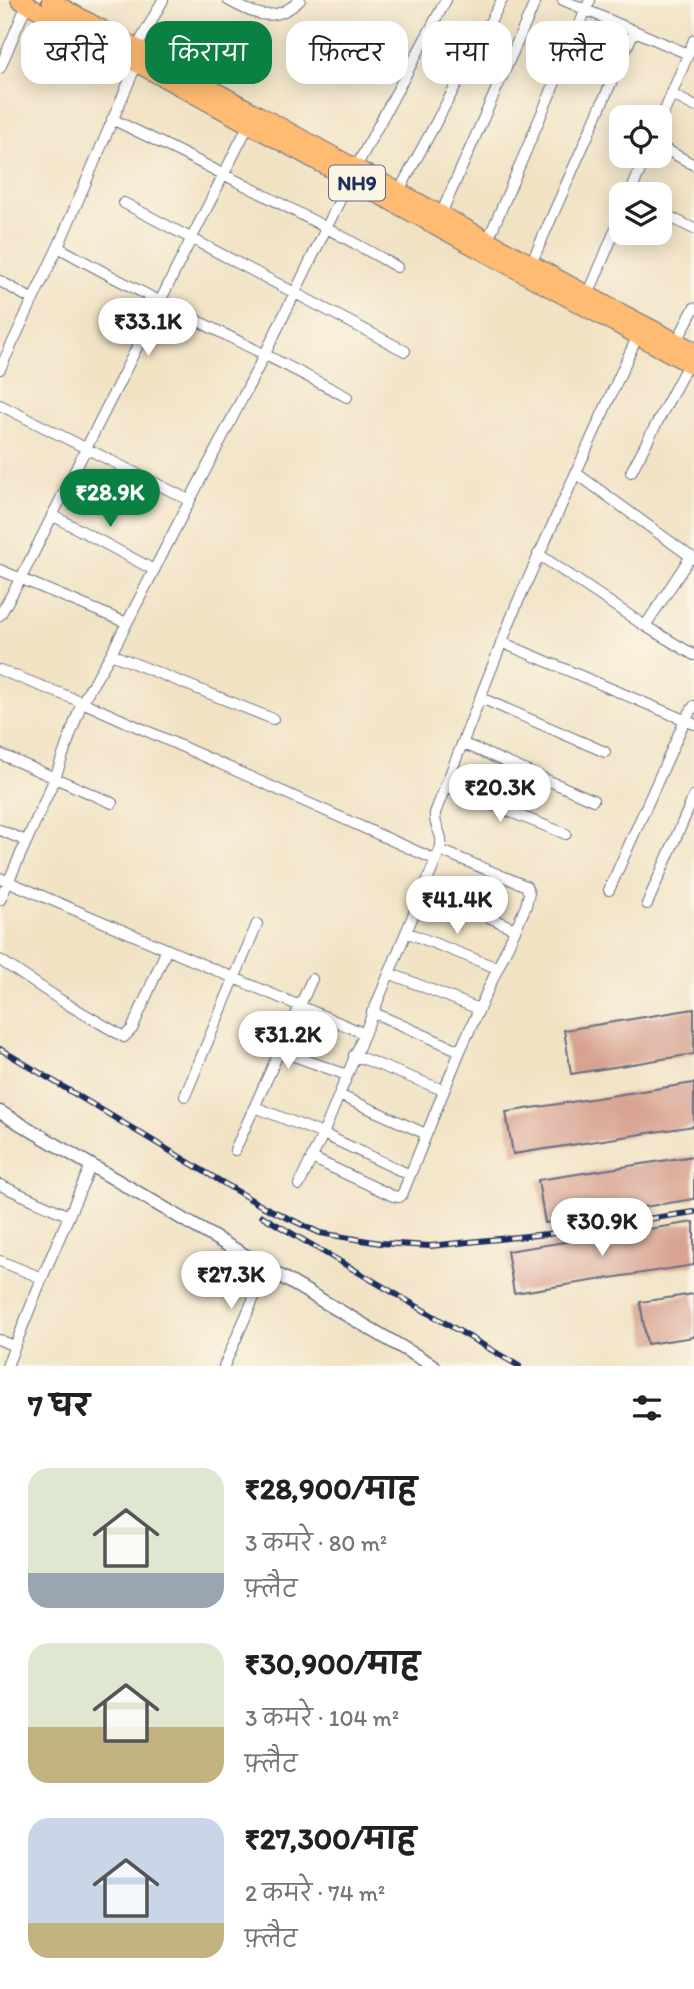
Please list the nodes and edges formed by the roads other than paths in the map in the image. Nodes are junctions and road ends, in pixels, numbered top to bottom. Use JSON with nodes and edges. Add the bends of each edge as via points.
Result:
{"nodes":[{"id":1,"x":50,"y":0,"type":"edge"},
{"id":2,"x":163,"y":0,"type":"edge"},
{"id":3,"x":228,"y":0,"type":"edge"},
{"id":4,"x":300,"y":0,"type":"edge"},
{"id":5,"x":446,"y":0,"type":"edge"},
{"id":6,"x":502,"y":0,"type":"edge"},
{"id":7,"x":536,"y":0,"type":"edge"},
{"id":8,"x":563,"y":0,"type":"edge"},
{"id":9,"x":23,"y":2,"type":"edge"},
{"id":10,"x":589,"y":5,"type":"edge"},
{"id":11,"x":634,"y":31,"type":"junction"},
{"id":12,"x":694,"y":40,"type":"edge"},
{"id":13,"x":688,"y":54,"type":"junction"},
{"id":14,"x":137,"y":55,"type":"junction"},
{"id":15,"x":0,"y":68,"type":"edge"},
{"id":16,"x":671,"y":94,"type":"junction"},
{"id":17,"x":667,"y":105,"type":"edge"},
{"id":18,"x":694,"y":106,"type":"edge"},
{"id":19,"x":112,"y":119,"type":"junction"},
{"id":20,"x":248,"y":124,"type":"junction"},
{"id":21,"x":672,"y":153,"type":"edge"},
{"id":22,"x":694,"y":165,"type":"edge"},
{"id":23,"x":223,"y":173,"type":"junction"},
{"id":24,"x":353,"y":173,"type":"junction"},
{"id":25,"x":399,"y":191,"type":"junction"},
{"id":26,"x":124,"y":203,"type":"dead end"},
{"id":27,"x":441,"y":214,"type":"junction"},
{"id":28,"x":672,"y":218,"type":"edge"},
{"id":29,"x":328,"y":227,"type":"junction"},
{"id":30,"x":694,"y":229,"type":"edge"},
{"id":31,"x":190,"y":238,"type":"junction"},
{"id":32,"x":488,"y":240,"type":"junction"},
{"id":33,"x":609,"y":245,"type":"edge"},
{"id":34,"x":58,"y":247,"type":"junction"},
{"id":35,"x":531,"y":264,"type":"junction"},
{"id":36,"x":397,"y":267,"type":"dead end"},
{"id":37,"x":0,"y":281,"type":"edge"},
{"id":38,"x":296,"y":293,"type":"junction"},
{"id":39,"x":588,"y":295,"type":"junction"},
{"id":40,"x":33,"y":300,"type":"junction"},
{"id":41,"x":159,"y":301,"type":"junction"},
{"id":42,"x":694,"y":308,"type":"edge"},
{"id":43,"x":637,"y":337,"type":"junction"},
{"id":44,"x":677,"y":341,"type":"junction"},
{"id":45,"x":405,"y":351,"type":"dead end"},
{"id":46,"x":265,"y":354,"type":"junction"},
{"id":47,"x":692,"y":360,"type":"edge"},
{"id":48,"x":1,"y":362,"type":"edge"},
{"id":49,"x":348,"y":397,"type":"dead end"},
{"id":50,"x":0,"y":405,"type":"edge"},
{"id":51,"x":85,"y":448,"type":"junction"},
{"id":52,"x":576,"y":472,"type":"junction"},
{"id":53,"x":631,"y":472,"type":"dead end"},
{"id":54,"x":189,"y":500,"type":"junction"},
{"id":55,"x":52,"y":515,"type":"junction"},
{"id":56,"x":538,"y":554,"type":"junction"},
{"id":57,"x":693,"y":558,"type":"edge"},
{"id":58,"x":0,"y":570,"type":"edge"},
{"id":59,"x":154,"y":570,"type":"junction"},
{"id":60,"x":20,"y":578,"type":"junction"},
{"id":61,"x":0,"y":615,"type":"edge"},
{"id":62,"x":127,"y":623,"type":"junction"},
{"id":63,"x":645,"y":626,"type":"junction"},
{"id":64,"x":501,"y":642,"type":"junction"},
{"id":65,"x":111,"y":654,"type":"junction"},
{"id":66,"x":694,"y":655,"type":"edge"},
{"id":67,"x":0,"y":670,"type":"edge"},
{"id":68,"x":481,"y":698,"type":"junction"},
{"id":69,"x":82,"y":702,"type":"junction"},
{"id":70,"x":694,"y":706,"type":"edge"},
{"id":71,"x":273,"y":719,"type":"dead end"},
{"id":72,"x":689,"y":722,"type":"edge"},
{"id":73,"x":462,"y":743,"type":"junction"},
{"id":74,"x":605,"y":752,"type":"dead end"},
{"id":75,"x":0,"y":754,"type":"edge"},
{"id":76,"x":55,"y":778,"type":"junction"},
{"id":77,"x":445,"y":786,"type":"junction"},
{"id":78,"x":694,"y":796,"type":"edge"},
{"id":79,"x":593,"y":800,"type":"dead end"},
{"id":80,"x":112,"y":803,"type":"dead end"},
{"id":81,"x":0,"y":830,"type":"edge"},
{"id":82,"x":566,"y":834,"type":"dead end"},
{"id":83,"x":26,"y":841,"type":"junction"},
{"id":84,"x":438,"y":855,"type":"junction"},
{"id":85,"x":4,"y":880,"type":"edge"},
{"id":86,"x":425,"y":888,"type":"junction"},
{"id":87,"x":609,"y":890,"type":"dead end"},
{"id":88,"x":0,"y":900,"type":"edge"},
{"id":89,"x":647,"y":904,"type":"dead end"},
{"id":90,"x":257,"y":924,"type":"dead end"},
{"id":91,"x":515,"y":929,"type":"junction"},
{"id":92,"x":406,"y":932,"type":"junction"},
{"id":93,"x":167,"y":949,"type":"junction"},
{"id":94,"x":0,"y":960,"type":"edge"},
{"id":95,"x":497,"y":968,"type":"junction"},
{"id":96,"x":389,"y":973,"type":"junction"},
{"id":97,"x":233,"y":979,"type":"junction"},
{"id":98,"x":312,"y":979,"type":"dead end"},
{"id":99,"x":300,"y":1006,"type":"junction"},
{"id":100,"x":479,"y":1009,"type":"junction"},
{"id":101,"x":372,"y":1012,"type":"junction"},
{"id":102,"x":363,"y":1033,"type":"junction"},
{"id":103,"x":280,"y":1051,"type":"junction"},
{"id":104,"x":460,"y":1051,"type":"junction"},
{"id":105,"x":354,"y":1055,"type":"junction"},
{"id":106,"x":347,"y":1075,"type":"junction"},
{"id":107,"x":443,"y":1090,"type":"junction"},
{"id":108,"x":339,"y":1095,"type":"junction"},
{"id":109,"x":185,"y":1096,"type":"dead end"},
{"id":110,"x":255,"y":1107,"type":"junction"},
{"id":111,"x":0,"y":1112,"type":"edge"},
{"id":112,"x":426,"y":1134,"type":"junction"},
{"id":113,"x":323,"y":1135,"type":"junction"},
{"id":114,"x":235,"y":1150,"type":"dead end"},
{"id":115,"x":312,"y":1158,"type":"junction"},
{"id":116,"x":91,"y":1165,"type":"junction"},
{"id":117,"x":410,"y":1175,"type":"junction"},
{"id":118,"x":0,"y":1185,"type":"edge"},
{"id":119,"x":299,"y":1185,"type":"dead end"},
{"id":120,"x":69,"y":1216,"type":"junction"},
{"id":121,"x":0,"y":1261,"type":"edge"},
{"id":122,"x":267,"y":1268,"type":"junction"},
{"id":123,"x":42,"y":1278,"type":"junction"},
{"id":124,"x":0,"y":1340,"type":"edge"},
{"id":125,"x":14,"y":1346,"type":"junction"},
{"id":126,"x":7,"y":1366,"type":"edge"},
{"id":127,"x":224,"y":1366,"type":"edge"},
{"id":128,"x":433,"y":1366,"type":"edge"}],
"edges":[{"from":1,"to":14,"type":"main road","number":"NH9"},
{"from":2,"to":14,"type":"street"},
{"from":3,"to":4,"type":"street","via":[[263,16],[283,12]]},
{"from":5,"to":24,"type":"street"},
{"from":6,"to":25,"type":"street"},
{"from":7,"to":27,"type":"street"},
{"from":8,"to":10,"type":"street"},
{"from":9,"to":14,"type":"main road","number":"NH9"},
{"from":9,"to":15,"type":"street"},
{"from":10,"to":11,"type":"street"},
{"from":10,"to":32,"type":"street"},
{"from":11,"to":13,"type":"street"},
{"from":11,"to":35,"type":"street"},
{"from":12,"to":13,"type":"street"},
{"from":13,"to":16,"type":"street"},
{"from":14,"to":19,"type":"street"},
{"from":14,"to":20,"type":"main road","number":"NH9"},
{"from":14,"to":24,"type":"main road","number":"NH9"},
{"from":16,"to":17,"type":"street"},
{"from":16,"to":18,"type":"street"},
{"from":19,"to":23,"type":"street"},
{"from":19,"to":34,"type":"street"},
{"from":20,"to":23,"type":"street"},
{"from":20,"to":24,"type":"main road","number":"NH9"},
{"from":21,"to":22,"type":"street"},
{"from":23,"to":29,"type":"street"},
{"from":23,"to":31,"type":"street"},
{"from":24,"to":25,"type":"main road","number":"NH9"},
{"from":24,"to":29,"type":"street"},
{"from":24,"to":43,"type":"main road","number":"NH9"},
{"from":25,"to":27,"type":"main road","number":"NH9"},
{"from":26,"to":31,"type":"street"},
{"from":27,"to":32,"type":"main road","number":"NH9"},
{"from":28,"to":30,"type":"street"},
{"from":29,"to":36,"type":"street"},
{"from":29,"to":38,"type":"street"},
{"from":31,"to":38,"type":"street"},
{"from":31,"to":41,"type":"street"},
{"from":32,"to":35,"type":"main road","number":"NH9"},
{"from":33,"to":39,"type":"street"},
{"from":34,"to":40,"type":"street"},
{"from":34,"to":41,"type":"street"},
{"from":35,"to":39,"type":"main road","number":"NH9"},
{"from":37,"to":40,"type":"street"},
{"from":38,"to":45,"type":"street"},
{"from":38,"to":46,"type":"street"},
{"from":39,"to":44,"type":"main road","number":"NH9"},
{"from":40,"to":48,"type":"street"},
{"from":41,"to":46,"type":"street"},
{"from":41,"to":51,"type":"street"},
{"from":42,"to":44,"type":"street"},
{"from":43,"to":47,"type":"main road","number":"NH9"},
{"from":43,"to":52,"type":"street"},
{"from":44,"to":47,"type":"main road","number":"NH9"},
{"from":46,"to":49,"type":"street"},
{"from":46,"to":54,"type":"street"},
{"from":47,"to":53,"type":"street"},
{"from":50,"to":51,"type":"street"},
{"from":51,"to":54,"type":"street"},
{"from":51,"to":55,"type":"street"},
{"from":52,"to":56,"type":"street"},
{"from":52,"to":57,"type":"street"},
{"from":54,"to":59,"type":"street"},
{"from":55,"to":59,"type":"street"},
{"from":55,"to":60,"type":"street"},
{"from":56,"to":63,"type":"street"},
{"from":56,"to":64,"type":"street"},
{"from":57,"to":63,"type":"street"},
{"from":58,"to":60,"type":"street"},
{"from":59,"to":62,"type":"street"},
{"from":60,"to":61,"type":"street"},
{"from":60,"to":62,"type":"street"},
{"from":62,"to":65,"type":"street"},
{"from":63,"to":66,"type":"street"},
{"from":64,"to":68,"type":"street"},
{"from":64,"to":72,"type":"street"},
{"from":65,"to":69,"type":"street"},
{"from":65,"to":71,"type":"street"},
{"from":67,"to":69,"type":"street"},
{"from":68,"to":73,"type":"street"},
{"from":68,"to":74,"type":"street"},
{"from":69,"to":76,"type":"street"},
{"from":69,"to":84,"type":"street"},
{"from":70,"to":72,"type":"street"},
{"from":72,"to":87,"type":"street"},
{"from":73,"to":77,"type":"street"},
{"from":73,"to":79,"type":"street"},
{"from":75,"to":76,"type":"street"},
{"from":76,"to":80,"type":"street"},
{"from":76,"to":83,"type":"street"},
{"from":77,"to":82,"type":"street"},
{"from":77,"to":84,"type":"street","via":[[435,818],[442,835]]},
{"from":78,"to":89,"type":"street"},
{"from":81,"to":83,"type":"street"},
{"from":83,"to":85,"type":"street"},
{"from":84,"to":86,"type":"street"},
{"from":84,"to":91,"type":"street","via":[[527,887],[528,899]]},
{"from":85,"to":88,"type":"street"},
{"from":85,"to":93,"type":"street"},
{"from":86,"to":91,"type":"street"},
{"from":86,"to":92,"type":"street"},
{"from":90,"to":97,"type":"street"},
{"from":91,"to":95,"type":"street"},
{"from":92,"to":95,"type":"street"},
{"from":92,"to":96,"type":"street"},
{"from":93,"to":94,"type":"street","via":[[132,1029],[124,1037]]},
{"from":93,"to":97,"type":"street"},
{"from":95,"to":100,"type":"street"},
{"from":96,"to":100,"type":"street"},
{"from":96,"to":101,"type":"street"},
{"from":97,"to":99,"type":"street"},
{"from":97,"to":109,"type":"street"},
{"from":98,"to":99,"type":"street"},
{"from":99,"to":102,"type":"street"},
{"from":99,"to":103,"type":"street"},
{"from":100,"to":104,"type":"street"},
{"from":101,"to":102,"type":"street"},
{"from":101,"to":104,"type":"street"},
{"from":102,"to":105,"type":"street"},
{"from":103,"to":106,"type":"street"},
{"from":103,"to":110,"type":"street"},
{"from":104,"to":107,"type":"street"},
{"from":105,"to":106,"type":"street"},
{"from":105,"to":107,"type":"street"},
{"from":106,"to":108,"type":"street"},
{"from":107,"to":112,"type":"street"},
{"from":108,"to":112,"type":"street"},
{"from":108,"to":113,"type":"street"},
{"from":110,"to":113,"type":"street"},
{"from":110,"to":114,"type":"street"},
{"from":111,"to":116,"type":"street"},
{"from":112,"to":117,"type":"street"},
{"from":113,"to":115,"type":"street"},
{"from":113,"to":117,"type":"street"},
{"from":115,"to":117,"type":"street","via":[[396,1198],[402,1195]]},
{"from":115,"to":119,"type":"street"},
{"from":116,"to":120,"type":"street"},
{"from":116,"to":122,"type":"street"},
{"from":118,"to":120,"type":"street"},
{"from":120,"to":123,"type":"street"},
{"from":121,"to":123,"type":"street"},
{"from":122,"to":127,"type":"street"},
{"from":122,"to":128,"type":"street"},
{"from":123,"to":125,"type":"street"},
{"from":124,"to":125,"type":"street"},
{"from":125,"to":126,"type":"street"}]}
